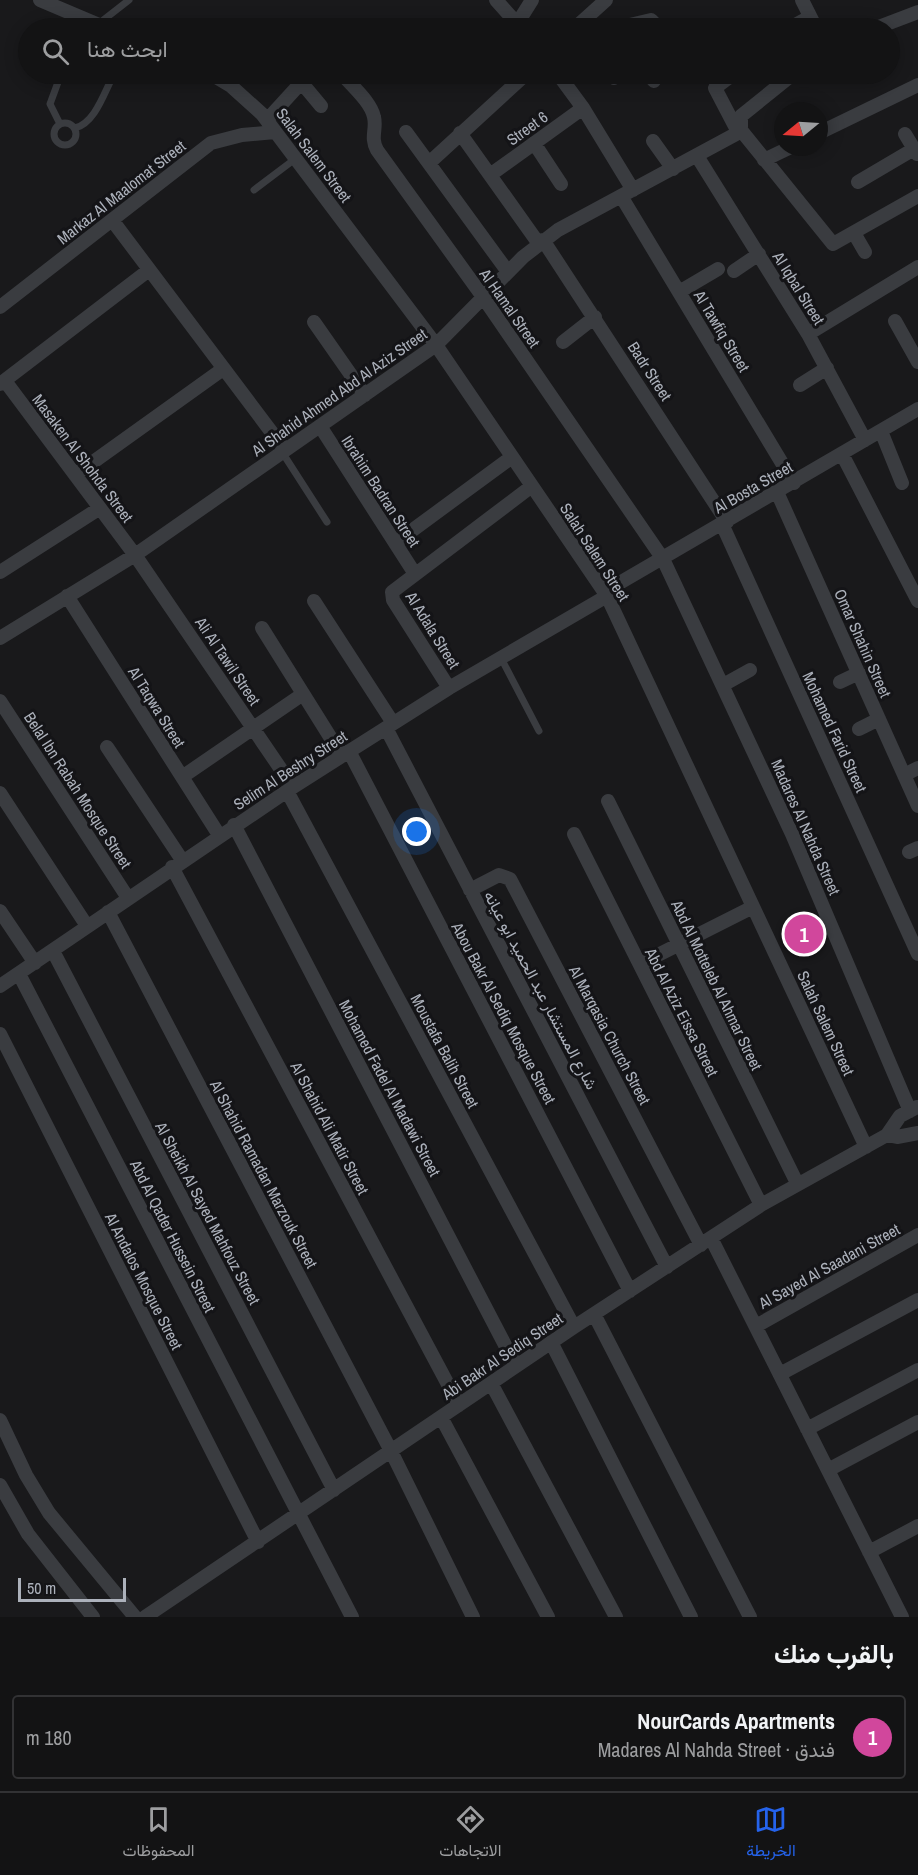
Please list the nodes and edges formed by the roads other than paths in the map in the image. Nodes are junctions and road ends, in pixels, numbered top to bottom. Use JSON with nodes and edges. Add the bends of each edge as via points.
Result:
{"nodes":[{"id":1,"x":40,"y":0,"type":"edge"},
{"id":2,"x":129,"y":0,"type":"edge"},
{"id":3,"x":496,"y":0,"type":"edge"},
{"id":4,"x":532,"y":0,"type":"edge"},
{"id":5,"x":606,"y":0,"type":"edge"},
{"id":6,"x":803,"y":0,"type":"edge"},
{"id":7,"x":918,"y":12,"type":"edge"},
{"id":8,"x":77,"y":18,"type":"edge"},
{"id":9,"x":102,"y":18,"type":"edge"},
{"id":10,"x":512,"y":18,"type":"edge"},
{"id":11,"x":523,"y":18,"type":"edge"},
{"id":12,"x":586,"y":18,"type":"edge"},
{"id":13,"x":811,"y":18,"type":"edge"},
{"id":14,"x":900,"y":19,"type":"edge"},
{"id":15,"x":57,"y":84,"type":"edge"},
{"id":16,"x":109,"y":84,"type":"edge"},
{"id":17,"x":226,"y":84,"type":"edge"},
{"id":18,"x":301,"y":84,"type":"edge"},
{"id":19,"x":308,"y":84,"type":"edge"},
{"id":20,"x":350,"y":84,"type":"edge"},
{"id":21,"x":515,"y":84,"type":"edge"},
{"id":22,"x":565,"y":84,"type":"edge"},
{"id":23,"x":720,"y":84,"type":"edge"},
{"id":24,"x":781,"y":84,"type":"edge"},
{"id":25,"x":918,"y":85,"type":"edge"},
{"id":26,"x":321,"y":106,"type":"dead end"},
{"id":27,"x":583,"y":108,"type":"junction"},
{"id":28,"x":60,"y":124,"type":"junction"},
{"id":29,"x":271,"y":126,"type":"junction"},
{"id":30,"x":75,"y":128,"type":"junction"},
{"id":31,"x":828,"y":129,"type":"edge"},
{"id":32,"x":739,"y":131,"type":"junction"},
{"id":33,"x":406,"y":132,"type":"dead end"},
{"id":34,"x":460,"y":134,"type":"junction"},
{"id":35,"x":905,"y":134,"type":"dead end"},
{"id":36,"x":653,"y":141,"type":"dead end"},
{"id":37,"x":534,"y":143,"type":"junction"},
{"id":38,"x":916,"y":153,"type":"edge"},
{"id":39,"x":697,"y":156,"type":"junction"},
{"id":40,"x":774,"y":156,"type":"edge"},
{"id":41,"x":296,"y":159,"type":"junction"},
{"id":42,"x":765,"y":160,"type":"junction"},
{"id":43,"x":429,"y":163,"type":"junction"},
{"id":44,"x":673,"y":170,"type":"junction"},
{"id":45,"x":490,"y":175,"type":"junction"},
{"id":46,"x":858,"y":182,"type":"dead end"},
{"id":47,"x":561,"y":184,"type":"dead end"},
{"id":48,"x":254,"y":190,"type":"dead end"},
{"id":49,"x":627,"y":193,"type":"junction"},
{"id":50,"x":918,"y":196,"type":"edge"},
{"id":51,"x":112,"y":220,"type":"junction"},
{"id":52,"x":854,"y":233,"type":"junction"},
{"id":53,"x":541,"y":242,"type":"junction"},
{"id":54,"x":865,"y":252,"type":"dead end"},
{"id":55,"x":759,"y":254,"type":"junction"},
{"id":56,"x":918,"y":267,"type":"edge"},
{"id":57,"x":718,"y":269,"type":"dead end"},
{"id":58,"x":149,"y":270,"type":"junction"},
{"id":59,"x":734,"y":271,"type":"dead end"},
{"id":60,"x":508,"y":272,"type":"junction"},
{"id":61,"x":679,"y":292,"type":"junction"},
{"id":62,"x":483,"y":297,"type":"junction"},
{"id":63,"x":0,"y":307,"type":"edge"},
{"id":64,"x":595,"y":317,"type":"junction"},
{"id":65,"x":895,"y":321,"type":"dead end"},
{"id":66,"x":314,"y":322,"type":"dead end"},
{"id":67,"x":808,"y":334,"type":"junction"},
{"id":68,"x":563,"y":342,"type":"dead end"},
{"id":69,"x":436,"y":345,"type":"junction"},
{"id":70,"x":918,"y":362,"type":"edge"},
{"id":71,"x":827,"y":368,"type":"junction"},
{"id":72,"x":223,"y":369,"type":"junction"},
{"id":73,"x":2,"y":382,"type":"edge"},
{"id":74,"x":800,"y":385,"type":"dead end"},
{"id":75,"x":365,"y":395,"type":"junction"},
{"id":76,"x":918,"y":410,"type":"edge"},
{"id":77,"x":320,"y":426,"type":"junction"},
{"id":78,"x":881,"y":431,"type":"junction"},
{"id":79,"x":865,"y":440,"type":"junction"},
{"id":80,"x":283,"y":451,"type":"junction"},
{"id":81,"x":843,"y":454,"type":"junction"},
{"id":82,"x":512,"y":457,"type":"junction"},
{"id":83,"x":75,"y":475,"type":"junction"},
{"id":84,"x":794,"y":483,"type":"junction"},
{"id":85,"x":902,"y":483,"type":"dead end"},
{"id":86,"x":532,"y":486,"type":"junction"},
{"id":87,"x":777,"y":492,"type":"junction"},
{"id":88,"x":100,"y":508,"type":"junction"},
{"id":89,"x":327,"y":522,"type":"dead end"},
{"id":90,"x":724,"y":523,"type":"junction"},
{"id":91,"x":395,"y":543,"type":"junction"},
{"id":92,"x":135,"y":555,"type":"junction"},
{"id":93,"x":663,"y":559,"type":"junction"},
{"id":94,"x":918,"y":568,"type":"edge"},
{"id":95,"x":0,"y":572,"type":"edge"},
{"id":96,"x":415,"y":573,"type":"junction"},
{"id":97,"x":905,"y":575,"type":"junction"},
{"id":98,"x":606,"y":594,"type":"junction"},
{"id":99,"x":67,"y":596,"type":"junction"},
{"id":100,"x":314,"y":601,"type":"dead end"},
{"id":101,"x":918,"y":601,"type":"edge"},
{"id":102,"x":262,"y":628,"type":"dead end"},
{"id":103,"x":0,"y":638,"type":"edge"},
{"id":104,"x":501,"y":658,"type":"junction"},
{"id":105,"x":750,"y":670,"type":"dead end"},
{"id":106,"x":859,"y":673,"type":"junction"},
{"id":107,"x":840,"y":682,"type":"dead end"},
{"id":108,"x":723,"y":685,"type":"junction"},
{"id":109,"x":449,"y":688,"type":"junction"},
{"id":110,"x":303,"y":694,"type":"junction"},
{"id":111,"x":0,"y":701,"type":"edge"},
{"id":112,"x":879,"y":719,"type":"junction"},
{"id":113,"x":390,"y":725,"type":"junction"},
{"id":114,"x":253,"y":728,"type":"junction"},
{"id":115,"x":859,"y":729,"type":"dead end"},
{"id":116,"x":539,"y":731,"type":"dead end"},
{"id":117,"x":107,"y":747,"type":"dead end"},
{"id":118,"x":346,"y":753,"type":"junction"},
{"id":119,"x":918,"y":768,"type":"edge"},
{"id":120,"x":904,"y":775,"type":"junction"},
{"id":121,"x":182,"y":777,"type":"junction"},
{"id":122,"x":290,"y":789,"type":"junction"},
{"id":123,"x":0,"y":793,"type":"edge"},
{"id":124,"x":608,"y":801,"type":"dead end"},
{"id":125,"x":918,"y":806,"type":"edge"},
{"id":126,"x":234,"y":825,"type":"junction"},
{"id":127,"x":574,"y":834,"type":"dead end"},
{"id":128,"x":219,"y":835,"type":"junction"},
{"id":129,"x":177,"y":864,"type":"junction"},
{"id":130,"x":470,"y":890,"type":"junction"},
{"id":131,"x":128,"y":898,"type":"junction"},
{"id":132,"x":753,"y":907,"type":"junction"},
{"id":133,"x":0,"y":911,"type":"edge"},
{"id":134,"x":108,"y":912,"type":"junction"},
{"id":135,"x":87,"y":926,"type":"junction"},
{"id":136,"x":679,"y":944,"type":"junction"},
{"id":137,"x":53,"y":951,"type":"junction"},
{"id":138,"x":918,"y":954,"type":"edge"},
{"id":139,"x":35,"y":963,"type":"junction"},
{"id":140,"x":639,"y":964,"type":"junction"},
{"id":141,"x":19,"y":974,"type":"junction"},
{"id":142,"x":0,"y":986,"type":"edge"},
{"id":143,"x":0,"y":1034,"type":"edge"},
{"id":144,"x":914,"y":1109,"type":"edge"},
{"id":145,"x":918,"y":1133,"type":"edge"},
{"id":146,"x":887,"y":1135,"type":"junction"},
{"id":147,"x":866,"y":1147,"type":"junction"},
{"id":148,"x":797,"y":1183,"type":"junction"},
{"id":149,"x":761,"y":1205,"type":"junction"},
{"id":150,"x":918,"y":1235,"type":"edge"},
{"id":151,"x":706,"y":1241,"type":"junction"},
{"id":152,"x":667,"y":1267,"type":"junction"},
{"id":153,"x":630,"y":1291,"type":"junction"},
{"id":154,"x":918,"y":1300,"type":"edge"},
{"id":155,"x":594,"y":1314,"type":"junction"},
{"id":156,"x":756,"y":1326,"type":"junction"},
{"id":157,"x":574,"y":1327,"type":"junction"},
{"id":158,"x":551,"y":1342,"type":"junction"},
{"id":159,"x":516,"y":1366,"type":"junction"},
{"id":160,"x":918,"y":1370,"type":"edge"},
{"id":161,"x":780,"y":1374,"type":"junction"},
{"id":162,"x":491,"y":1383,"type":"junction"},
{"id":163,"x":459,"y":1405,"type":"junction"},
{"id":164,"x":441,"y":1417,"type":"junction"},
{"id":165,"x":0,"y":1420,"type":"edge"},
{"id":166,"x":918,"y":1422,"type":"edge"},
{"id":167,"x":807,"y":1429,"type":"junction"},
{"id":168,"x":391,"y":1451,"type":"junction"},
{"id":169,"x":828,"y":1470,"type":"junction"},
{"id":170,"x":0,"y":1485,"type":"edge"},
{"id":171,"x":334,"y":1490,"type":"junction"},
{"id":172,"x":299,"y":1514,"type":"junction"},
{"id":173,"x":918,"y":1527,"type":"edge"},
{"id":174,"x":258,"y":1542,"type":"junction"},
{"id":175,"x":869,"y":1552,"type":"junction"},
{"id":176,"x":93,"y":1617,"type":"edge"},
{"id":177,"x":135,"y":1617,"type":"edge"},
{"id":178,"x":145,"y":1617,"type":"edge"},
{"id":179,"x":352,"y":1617,"type":"edge"},
{"id":180,"x":473,"y":1617,"type":"edge"},
{"id":181,"x":548,"y":1617,"type":"edge"},
{"id":182,"x":616,"y":1617,"type":"edge"},
{"id":183,"x":691,"y":1617,"type":"edge"},
{"id":184,"x":750,"y":1617,"type":"edge"},
{"id":185,"x":902,"y":1617,"type":"edge"}],
"edges":[{"from":1,"to":8,"type":"street"},
{"from":2,"to":9,"type":"lane"},
{"from":3,"to":10,"type":"street"},
{"from":4,"to":11,"type":"street"},
{"from":5,"to":12,"type":"street"},
{"from":6,"to":13,"type":"street"},
{"from":7,"to":14,"type":"street"},
{"from":15,"to":28,"type":"lane","via":[[50,104]]},
{"from":16,"to":30,"type":"lane","via":[[84,126]]},
{"from":17,"to":29,"type":"street","name":"Salah Salem Street","via":[[248,99]]},
{"from":18,"to":29,"type":"street"},
{"from":19,"to":26,"type":"street"},
{"from":20,"to":62,"type":"street","name":"Al Hamal Street","via":[[371,110],[372,138],[377,150]]},
{"from":21,"to":34,"type":"street"},
{"from":22,"to":27,"type":"street","name":"Al Tawfiq Street"},
{"from":23,"to":32,"type":"street","via":[[715,88]]},
{"from":24,"to":32,"type":"street","name":"Al Shahid Ahmed Abd Al Aziz Street","via":[[741,116]]},
{"from":25,"to":31,"type":"street"},
{"from":27,"to":37,"type":"street","name":"Street 6"},
{"from":27,"to":49,"type":"street","name":"Al Tawfiq Street"},
{"from":28,"to":30,"type":"lane"},
{"from":28,"to":30,"type":"lane","via":[[55,137],[60,144],[73,142]]},
{"from":29,"to":41,"type":"street","name":"Salah Salem Street"},
{"from":29,"to":51,"type":"street","name":"Markaz Al Maalomat Street","via":[[211,143]]},
{"from":32,"to":39,"type":"street","name":"Al Shahid Ahmed Abd Al Aziz Street"},
{"from":32,"to":42,"type":"street"},
{"from":33,"to":43,"type":"street"},
{"from":34,"to":43,"type":"street"},
{"from":34,"to":45,"type":"street","name":"Badr Street"},
{"from":35,"to":38,"type":"street"},
{"from":36,"to":44,"type":"street"},
{"from":37,"to":45,"type":"street","name":"Street 6"},
{"from":37,"to":47,"type":"street"},
{"from":38,"to":46,"type":"street"},
{"from":39,"to":44,"type":"street","name":"Al Shahid Ahmed Abd Al Aziz Street"},
{"from":39,"to":55,"type":"street","name":"Al Iqbal Street"},
{"from":40,"to":42,"type":"street"},
{"from":41,"to":48,"type":"lane"},
{"from":41,"to":69,"type":"street","name":"Salah Salem Street"},
{"from":42,"to":52,"type":"street","via":[[831,243]]},
{"from":43,"to":60,"type":"street"},
{"from":44,"to":49,"type":"street","name":"Al Shahid Ahmed Abd Al Aziz Street"},
{"from":45,"to":53,"type":"street","name":"Badr Street"},
{"from":49,"to":53,"type":"street","name":"Al Shahid Ahmed Abd Al Aziz Street"},
{"from":49,"to":61,"type":"street","name":"Al Tawfiq Street"},
{"from":50,"to":52,"type":"street"},
{"from":51,"to":58,"type":"street"},
{"from":51,"to":63,"type":"street","name":"Markaz Al Maalomat Street"},
{"from":52,"to":54,"type":"street"},
{"from":53,"to":60,"type":"street","name":"Al Shahid Ahmed Abd Al Aziz Street"},
{"from":53,"to":64,"type":"street","name":"Badr Street"},
{"from":55,"to":59,"type":"street"},
{"from":55,"to":67,"type":"street","name":"Al Iqbal Street"},
{"from":56,"to":67,"type":"street"},
{"from":57,"to":61,"type":"street"},
{"from":58,"to":72,"type":"street"},
{"from":58,"to":73,"type":"street"},
{"from":60,"to":62,"type":"street","name":"Al Shahid Ahmed Abd Al Aziz Street"},
{"from":61,"to":84,"type":"street","name":"Al Tawfiq Street"},
{"from":62,"to":69,"type":"street","name":"Al Shahid Ahmed Abd Al Aziz Street"},
{"from":62,"to":93,"type":"street","name":"Al Hamal Street"},
{"from":64,"to":68,"type":"street"},
{"from":64,"to":90,"type":"street","name":"Badr Street"},
{"from":65,"to":70,"type":"street"},
{"from":66,"to":75,"type":"street"},
{"from":67,"to":71,"type":"street","name":"Al Iqbal Street"},
{"from":69,"to":75,"type":"street","name":"Al Shahid Ahmed Abd Al Aziz Street"},
{"from":69,"to":82,"type":"street","name":"Salah Salem Street"},
{"from":71,"to":74,"type":"street"},
{"from":71,"to":79,"type":"street","name":"Al Iqbal Street"},
{"from":72,"to":80,"type":"street"},
{"from":72,"to":83,"type":"street"},
{"from":73,"to":83,"type":"street","name":"Masaken Al Shohda Street"},
{"from":75,"to":77,"type":"street","name":"Al Shahid Ahmed Abd Al Aziz Street"},
{"from":76,"to":78,"type":"street","name":"Al Bosta Street"},
{"from":77,"to":80,"type":"street","name":"Al Shahid Ahmed Abd Al Aziz Street"},
{"from":77,"to":91,"type":"street","name":"Ibrahim Badran Street"},
{"from":78,"to":79,"type":"street","name":"Al Bosta Street"},
{"from":78,"to":85,"type":"street"},
{"from":79,"to":81,"type":"street","name":"Al Bosta Street"},
{"from":80,"to":89,"type":"lane"},
{"from":80,"to":92,"type":"street","name":"Al Shahid Ahmed Abd Al Aziz Street"},
{"from":81,"to":84,"type":"street","name":"Al Bosta Street"},
{"from":81,"to":97,"type":"street"},
{"from":82,"to":86,"type":"street","name":"Salah Salem Street"},
{"from":82,"to":91,"type":"street"},
{"from":83,"to":88,"type":"street","name":"Masaken Al Shohda Street"},
{"from":84,"to":87,"type":"street","name":"Al Bosta Street"},
{"from":86,"to":96,"type":"street"},
{"from":86,"to":98,"type":"street","name":"Salah Salem Street"},
{"from":87,"to":90,"type":"street","name":"Al Bosta Street"},
{"from":87,"to":106,"type":"street","name":"Omar Shahin Street"},
{"from":88,"to":92,"type":"street","name":"Masaken Al Shohda Street"},
{"from":88,"to":95,"type":"street"},
{"from":90,"to":93,"type":"street","name":"Al Bosta Street"},
{"from":90,"to":138,"type":"street","name":"Mohamed Farid Street"},
{"from":91,"to":96,"type":"street","name":"Ibrahim Badran Street"},
{"from":92,"to":99,"type":"street","name":"Al Shahid Ahmed Abd Al Aziz Street"},
{"from":92,"to":114,"type":"street","name":"Ali Al Tawil Street"},
{"from":93,"to":98,"type":"street","name":"Al Bosta Street"},
{"from":93,"to":108,"type":"street","name":"Madares Al Nahda Street"},
{"from":94,"to":97,"type":"street"},
{"from":96,"to":109,"type":"street","name":"Al Adala Street","via":[[393,590],[393,600]]},
{"from":97,"to":101,"type":"street"},
{"from":98,"to":104,"type":"street","name":"Selim Al Beshry Street"},
{"from":98,"to":132,"type":"street","name":"Salah Salem Street"},
{"from":99,"to":103,"type":"street","name":"Al Shahid Ahmed Abd Al Aziz Street"},
{"from":99,"to":121,"type":"street","name":"Al Taqwa Street"},
{"from":100,"to":113,"type":"street","name":"شارع المستشار عبد الحميد ابو عيانه"},
{"from":102,"to":110,"type":"street","name":"Abou Bakr Al Sediq Mosque Street"},
{"from":104,"to":109,"type":"street","name":"Selim Al Beshry Street"},
{"from":104,"to":116,"type":"lane"},
{"from":105,"to":108,"type":"street"},
{"from":106,"to":107,"type":"street"},
{"from":106,"to":112,"type":"street","name":"Omar Shahin Street"},
{"from":108,"to":144,"type":"street","name":"Madares Al Nahda Street"},
{"from":109,"to":113,"type":"street","name":"Selim Al Beshry Street"},
{"from":110,"to":114,"type":"street"},
{"from":110,"to":118,"type":"street","name":"Abou Bakr Al Sediq Mosque Street"},
{"from":111,"to":131,"type":"street","name":"Belal Ibn Rabah Mosque Street"},
{"from":112,"to":115,"type":"street"},
{"from":112,"to":120,"type":"street","name":"Omar Shahin Street"},
{"from":113,"to":118,"type":"street","name":"Selim Al Beshry Street"},
{"from":113,"to":130,"type":"street","name":"شارع المستشار عبد الحميد ابو عيانه"},
{"from":114,"to":121,"type":"street"},
{"from":114,"to":122,"type":"street","name":"Ali Al Tawil Street"},
{"from":117,"to":129,"type":"street","name":"Al Shahid Ali Matir Street"},
{"from":118,"to":122,"type":"street","name":"Selim Al Beshry Street"},
{"from":118,"to":153,"type":"street","name":"Abou Bakr Al Sediq Mosque Street"},
{"from":119,"to":120,"type":"street"},
{"from":120,"to":125,"type":"street","name":"Omar Shahin Street"},
{"from":121,"to":128,"type":"street","name":"Al Taqwa Street"},
{"from":122,"to":126,"type":"street","name":"Selim Al Beshry Street"},
{"from":122,"to":157,"type":"street","name":"Moustafa Balih Street"},
{"from":123,"to":135,"type":"street"},
{"from":124,"to":136,"type":"street","name":"Abd Al Motteleb Al Ahmar Street"},
{"from":126,"to":128,"type":"street","name":"Selim Al Beshry Street"},
{"from":126,"to":159,"type":"street","name":"Mohamed Fadel Al Madawi Street"},
{"from":127,"to":140,"type":"street","name":"Abd Al Aziz Eissa Street"},
{"from":128,"to":129,"type":"street","name":"Selim Al Beshry Street"},
{"from":129,"to":131,"type":"street","name":"Selim Al Beshry Street"},
{"from":129,"to":163,"type":"street","name":"Al Shahid Ali Matir Street"},
{"from":130,"to":151,"type":"street","name":"Al Marqasia Church Street","via":[[499,875],[510,879]]},
{"from":130,"to":152,"type":"street","name":"شارع المستشار عبد الحميد ابو عيانه"},
{"from":131,"to":134,"type":"street","name":"Selim Al Beshry Street"},
{"from":132,"to":136,"type":"street"},
{"from":132,"to":147,"type":"street","name":"Salah Salem Street"},
{"from":133,"to":139,"type":"street"},
{"from":134,"to":135,"type":"street","name":"Selim Al Beshry Street"},
{"from":134,"to":168,"type":"street","name":"Al Shahid Ramadan Marzouk Street"},
{"from":135,"to":137,"type":"street","name":"Selim Al Beshry Street"},
{"from":136,"to":140,"type":"street"},
{"from":136,"to":148,"type":"street","name":"Abd Al Motteleb Al Ahmar Street"},
{"from":137,"to":139,"type":"street","name":"Selim Al Beshry Street"},
{"from":137,"to":171,"type":"street","name":"Al Sheikh Al Sayed Mahfouz Street"},
{"from":139,"to":141,"type":"street","name":"Selim Al Beshry Street"},
{"from":140,"to":149,"type":"street","name":"Abd Al Aziz Eissa Street"},
{"from":141,"to":142,"type":"street","name":"Selim Al Beshry Street"},
{"from":141,"to":172,"type":"street","name":"Abd Al Qader Hussein Street"},
{"from":143,"to":174,"type":"street","name":"Al Andalos Mosque Street"},
{"from":144,"to":146,"type":"street","name":"Abi Bakr Al Sediq Street","via":[[892,1124]]},
{"from":145,"to":146,"type":"street","name":"Abi Bakr Al Sediq Street"},
{"from":146,"to":147,"type":"street","name":"Abi Bakr Al Sediq Street"},
{"from":147,"to":148,"type":"street","name":"Abi Bakr Al Sediq Street"},
{"from":148,"to":149,"type":"street","name":"Abi Bakr Al Sediq Street"},
{"from":149,"to":151,"type":"street","name":"Abi Bakr Al Sediq Street"},
{"from":150,"to":156,"type":"street","name":"Al Sayed Al Saadani Street"},
{"from":151,"to":152,"type":"street","name":"Abi Bakr Al Sediq Street"},
{"from":151,"to":156,"type":"street","name":"Al Marqasia Church Street"},
{"from":152,"to":153,"type":"street","name":"Abi Bakr Al Sediq Street"},
{"from":153,"to":155,"type":"street","name":"Abi Bakr Al Sediq Street"},
{"from":154,"to":161,"type":"street"},
{"from":155,"to":157,"type":"street","name":"Abi Bakr Al Sediq Street"},
{"from":155,"to":184,"type":"street"},
{"from":156,"to":161,"type":"street","name":"Al Marqasia Church Street"},
{"from":157,"to":158,"type":"street","name":"Abi Bakr Al Sediq Street"},
{"from":158,"to":159,"type":"street","name":"Abi Bakr Al Sediq Street"},
{"from":158,"to":183,"type":"street"},
{"from":159,"to":162,"type":"street","name":"Abi Bakr Al Sediq Street"},
{"from":160,"to":167,"type":"street"},
{"from":161,"to":167,"type":"street","name":"Al Marqasia Church Street"},
{"from":162,"to":163,"type":"street","name":"Abi Bakr Al Sediq Street"},
{"from":162,"to":182,"type":"street"},
{"from":163,"to":164,"type":"street","name":"Abi Bakr Al Sediq Street"},
{"from":164,"to":168,"type":"street","name":"Abi Bakr Al Sediq Street"},
{"from":164,"to":181,"type":"street"},
{"from":165,"to":177,"type":"street","via":[[49,1513]]},
{"from":166,"to":169,"type":"street"},
{"from":167,"to":169,"type":"street","name":"Al Marqasia Church Street"},
{"from":168,"to":171,"type":"street","name":"Abi Bakr Al Sediq Street"},
{"from":168,"to":180,"type":"street","name":"Al Shahid Ramadan Marzouk Street"},
{"from":169,"to":175,"type":"street","name":"Al Marqasia Church Street"},
{"from":170,"to":176,"type":"street","via":[[28,1534]]},
{"from":171,"to":172,"type":"street","name":"Abi Bakr Al Sediq Street"},
{"from":172,"to":174,"type":"street","name":"Abi Bakr Al Sediq Street"},
{"from":172,"to":179,"type":"street","name":"Abd Al Qader Hussein Street"},
{"from":173,"to":175,"type":"street"},
{"from":174,"to":178,"type":"street","name":"Abi Bakr Al Sediq Street"},
{"from":175,"to":185,"type":"street","name":"Al Marqasia Church Street"}]}
